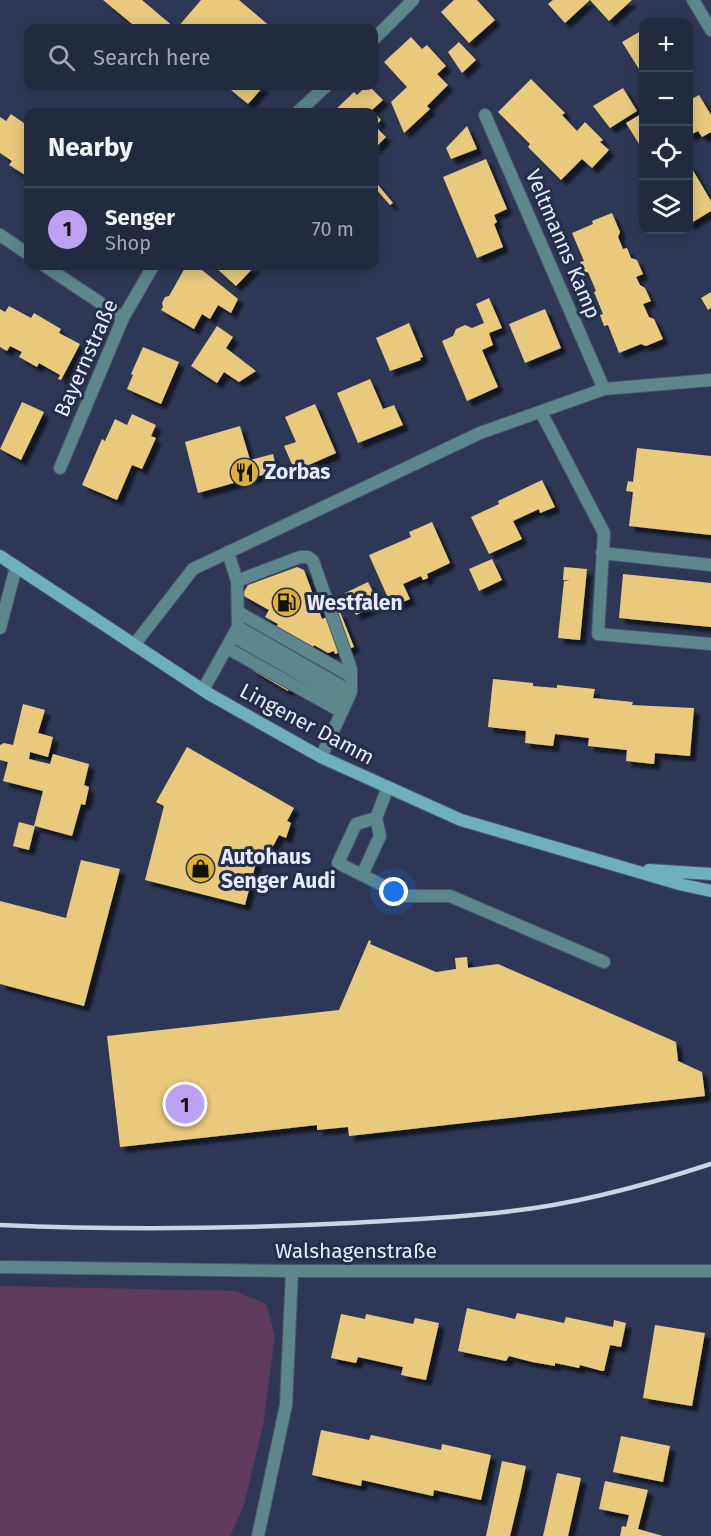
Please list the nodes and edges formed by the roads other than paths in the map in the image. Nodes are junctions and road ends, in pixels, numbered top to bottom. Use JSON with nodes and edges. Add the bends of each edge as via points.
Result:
{"nodes":[{"id":1,"x":413,"y":0,"type":"edge"},
{"id":2,"x":693,"y":0,"type":"edge"},
{"id":3,"x":711,"y":30,"type":"edge"},
{"id":4,"x":378,"y":35,"type":"edge"},
{"id":5,"x":322,"y":90,"type":"edge"},
{"id":6,"x":302,"y":108,"type":"edge"},
{"id":7,"x":485,"y":115,"type":"dead end"},
{"id":8,"x":0,"y":235,"type":"edge"},
{"id":9,"x":24,"y":251,"type":"edge"},
{"id":10,"x":51,"y":270,"type":"edge"},
{"id":11,"x":151,"y":270,"type":"edge"},
{"id":12,"x":123,"y":318,"type":"junction"},
{"id":13,"x":711,"y":380,"type":"edge"},
{"id":14,"x":604,"y":389,"type":"junction"},
{"id":15,"x":541,"y":412,"type":"junction"},
{"id":16,"x":60,"y":468,"type":"dead end"},
{"id":17,"x":228,"y":552,"type":"junction"},
{"id":18,"x":602,"y":554,"type":"junction"},
{"id":19,"x":0,"y":556,"type":"edge"},
{"id":20,"x":711,"y":565,"type":"edge"},
{"id":21,"x":16,"y":567,"type":"junction"},
{"id":22,"x":237,"y":581,"type":"junction"},
{"id":23,"x":238,"y":612,"type":"junction"},
{"id":24,"x":0,"y":628,"type":"edge"},
{"id":25,"x":236,"y":632,"type":"junction"},
{"id":26,"x":711,"y":644,"type":"edge"},
{"id":27,"x":134,"y":645,"type":"junction"},
{"id":28,"x":227,"y":648,"type":"junction"},
{"id":29,"x":351,"y":676,"type":"junction"},
{"id":30,"x":203,"y":690,"type":"junction"},
{"id":31,"x":346,"y":701,"type":"junction"},
{"id":32,"x":321,"y":757,"type":"junction"},
{"id":33,"x":388,"y":787,"type":"junction"},
{"id":34,"x":376,"y":818,"type":"junction"},
{"id":35,"x":624,"y":868,"type":"junction"},
{"id":36,"x":711,"y":874,"type":"edge"},
{"id":37,"x":362,"y":875,"type":"junction"},
{"id":38,"x":711,"y":891,"type":"edge"},
{"id":39,"x":604,"y":962,"type":"dead end"},
{"id":40,"x":0,"y":1267,"type":"edge"},
{"id":41,"x":292,"y":1271,"type":"junction"},
{"id":42,"x":711,"y":1271,"type":"edge"},
{"id":43,"x":258,"y":1536,"type":"edge"}],
"edges":[{"from":1,"to":4,"type":"street"},
{"from":2,"to":3,"type":"street"},
{"from":5,"to":6,"type":"street"},
{"from":7,"to":14,"type":"street","name":"Veltmanns Kamp"},
{"from":8,"to":9,"type":"street"},
{"from":10,"to":12,"type":"street"},
{"from":11,"to":12,"type":"street","name":"Bayernstraße"},
{"from":12,"to":16,"type":"street","name":"Bayernstraße"},
{"from":13,"to":14,"type":"street"},
{"from":14,"to":15,"type":"street"},
{"from":15,"to":17,"type":"street","via":[[480,433]]},
{"from":15,"to":18,"type":"street","via":[[604,533]]},
{"from":17,"to":22,"type":"street"},
{"from":17,"to":27,"type":"street","via":[[193,569]]},
{"from":18,"to":20,"type":"street"},
{"from":18,"to":26,"type":"street","via":[[598,634]]},
{"from":19,"to":21,"type":"main road","name":"Lingener Damm"},
{"from":21,"to":24,"type":"street"},
{"from":21,"to":27,"type":"main road","name":"Lingener Damm"},
{"from":22,"to":23,"type":"street"},
{"from":22,"to":29,"type":"street","via":[[300,557],[313,561]]},
{"from":23,"to":25,"type":"street"},
{"from":23,"to":29,"type":"street"},
{"from":25,"to":28,"type":"street"},
{"from":25,"to":31,"type":"street"},
{"from":27,"to":30,"type":"main road","name":"Lingener Damm"},
{"from":28,"to":30,"type":"street"},
{"from":28,"to":31,"type":"street"},
{"from":29,"to":31,"type":"street"},
{"from":30,"to":32,"type":"main road","name":"Lingener Damm"},
{"from":31,"to":32,"type":"street"},
{"from":32,"to":33,"type":"main road","name":"Lingener Damm"},
{"from":33,"to":34,"type":"street"},
{"from":33,"to":35,"type":"main road","name":"Lingener Damm","via":[[461,820]]},
{"from":34,"to":37,"type":"street","via":[[380,836]]},
{"from":34,"to":37,"type":"street","via":[[356,824],[338,863]]},
{"from":35,"to":36,"type":"main road","name":"Lingener Damm"},
{"from":35,"to":38,"type":"main road","name":"Lingener Damm"},
{"from":37,"to":39,"type":"street","via":[[404,896],[450,896]]},
{"from":40,"to":41,"type":"street","name":"Walshagenstraße"},
{"from":41,"to":42,"type":"street","name":"Walshagenstraße"},
{"from":41,"to":43,"type":"street","via":[[286,1405]]}]}
